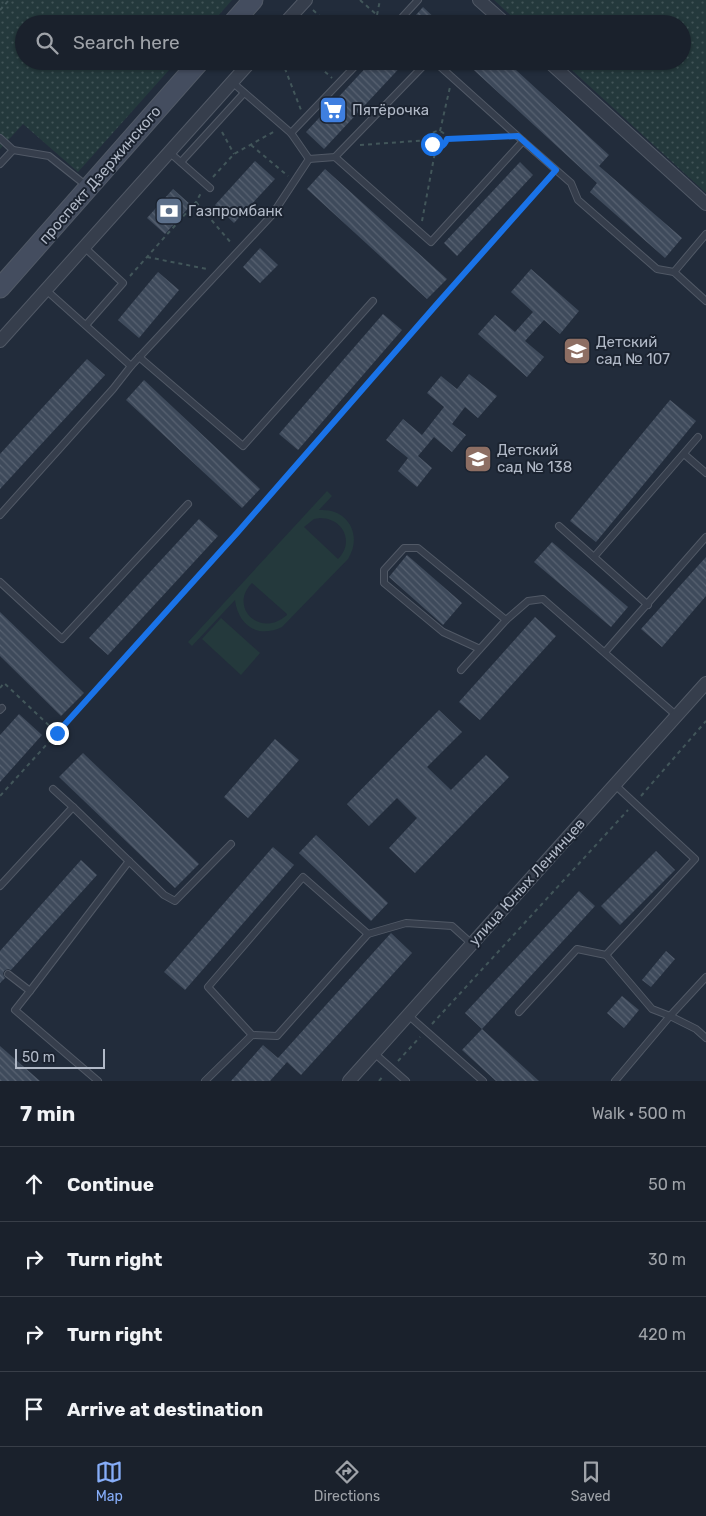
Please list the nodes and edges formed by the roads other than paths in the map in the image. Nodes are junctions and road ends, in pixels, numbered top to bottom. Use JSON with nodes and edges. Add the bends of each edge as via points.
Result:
{"nodes":[{"id":1,"x":253,"y":0,"type":"edge"},
{"id":2,"x":418,"y":0,"type":"edge"},
{"id":3,"x":479,"y":0,"type":"edge"},
{"id":4,"x":305,"y":1,"type":"edge"},
{"id":5,"x":240,"y":15,"type":"edge"},
{"id":6,"x":292,"y":15,"type":"edge"},
{"id":7,"x":404,"y":15,"type":"edge"},
{"id":8,"x":496,"y":15,"type":"edge"},
{"id":9,"x":192,"y":70,"type":"edge"},
{"id":10,"x":243,"y":70,"type":"edge"},
{"id":11,"x":351,"y":70,"type":"edge"},
{"id":12,"x":419,"y":70,"type":"edge"},
{"id":13,"x":444,"y":70,"type":"edge"},
{"id":14,"x":558,"y":70,"type":"edge"},
{"id":15,"x":232,"y":82,"type":"junction"},
{"id":16,"x":244,"y":93,"type":"junction"},
{"id":17,"x":291,"y":133,"type":"junction"},
{"id":18,"x":0,"y":138,"type":"edge"},
{"id":19,"x":520,"y":138,"type":"junction"},
{"id":20,"x":13,"y":150,"type":"junction"},
{"id":21,"x":169,"y":152,"type":"junction"},
{"id":22,"x":335,"y":157,"type":"junction"},
{"id":23,"x":308,"y":159,"type":"junction"},
{"id":24,"x":181,"y":162,"type":"junction"},
{"id":25,"x":0,"y":164,"type":"edge"},
{"id":26,"x":208,"y":187,"type":"road end"},
{"id":27,"x":88,"y":188,"type":"junction"},
{"id":28,"x":706,"y":204,"type":"edge"},
{"id":29,"x":706,"y":234,"type":"edge"},
{"id":30,"x":84,"y":247,"type":"junction"},
{"id":31,"x":674,"y":272,"type":"junction"},
{"id":32,"x":0,"y":288,"type":"edge"},
{"id":33,"x":46,"y":290,"type":"junction"},
{"id":34,"x":373,"y":301,"type":"dead end"},
{"id":35,"x":706,"y":301,"type":"edge"},
{"id":36,"x":86,"y":325,"type":"junction"},
{"id":37,"x":0,"y":341,"type":"edge"},
{"id":38,"x":139,"y":357,"type":"junction"},
{"id":39,"x":131,"y":366,"type":"junction"},
{"id":40,"x":698,"y":437,"type":"dead end"},
{"id":41,"x":684,"y":454,"type":"junction"},
{"id":42,"x":706,"y":473,"type":"edge"},
{"id":43,"x":188,"y":504,"type":"dead end"},
{"id":44,"x":0,"y":515,"type":"edge"},
{"id":45,"x":559,"y":526,"type":"dead end"},
{"id":46,"x":706,"y":537,"type":"edge"},
{"id":47,"x":594,"y":557,"type":"junction"},
{"id":48,"x":0,"y":582,"type":"edge"},
{"id":49,"x":648,"y":605,"type":"junction"},
{"id":50,"x":506,"y":620,"type":"junction"},
{"id":51,"x":480,"y":649,"type":"junction"},
{"id":52,"x":605,"y":652,"type":"junction"},
{"id":53,"x":462,"y":670,"type":"dead end"},
{"id":54,"x":706,"y":683,"type":"edge"},
{"id":55,"x":677,"y":716,"type":"junction"},
{"id":56,"x":614,"y":784,"type":"junction"},
{"id":57,"x":53,"y":789,"type":"dead end"},
{"id":58,"x":73,"y":807,"type":"junction"},
{"id":59,"x":231,"y":844,"type":"dead end"},
{"id":60,"x":129,"y":860,"type":"junction"},
{"id":61,"x":0,"y":886,"type":"edge"},
{"id":62,"x":368,"y":934,"type":"junction"},
{"id":63,"x":472,"y":944,"type":"junction"},
{"id":64,"x":606,"y":955,"type":"junction"},
{"id":65,"x":8,"y":974,"type":"dead end"},
{"id":66,"x":706,"y":977,"type":"edge"},
{"id":67,"x":30,"y":991,"type":"junction"},
{"id":68,"x":519,"y":1012,"type":"dead end"},
{"id":69,"x":408,"y":1015,"type":"junction"},
{"id":70,"x":670,"y":1016,"type":"junction"},
{"id":71,"x":252,"y":1035,"type":"junction"},
{"id":72,"x":706,"y":1038,"type":"edge"},
{"id":73,"x":374,"y":1053,"type":"junction"},
{"id":74,"x":475,"y":1074,"type":"junction"},
{"id":75,"x":98,"y":1081,"type":"edge"},
{"id":76,"x":205,"y":1081,"type":"edge"},
{"id":77,"x":348,"y":1081,"type":"edge"},
{"id":78,"x":406,"y":1081,"type":"edge"},
{"id":79,"x":469,"y":1081,"type":"edge"},
{"id":80,"x":483,"y":1081,"type":"edge"},
{"id":81,"x":615,"y":1081,"type":"edge"}],
"edges":[{"from":1,"to":5,"type":"main road"},
{"from":2,"to":7,"type":"lane"},
{"from":3,"to":8,"type":"street"},
{"from":4,"to":6,"type":"street"},
{"from":9,"to":27,"type":"main road","name":"проспект Дзержинского"},
{"from":10,"to":15,"type":"street"},
{"from":11,"to":17,"type":"lane"},
{"from":12,"to":22,"type":"lane"},
{"from":13,"to":19,"type":"lane"},
{"from":14,"to":28,"type":"street"},
{"from":15,"to":16,"type":"lane"},
{"from":15,"to":21,"type":"street"},
{"from":16,"to":17,"type":"lane"},
{"from":16,"to":24,"type":"lane"},
{"from":17,"to":23,"type":"lane"},
{"from":18,"to":20,"type":"lane"},
{"from":19,"to":22,"type":"lane","via":[[431,242]]},
{"from":19,"to":31,"type":"lane","via":[[571,183],[578,200],[657,269]]},
{"from":20,"to":25,"type":"lane"},
{"from":20,"to":27,"type":"lane","via":[[49,156]]},
{"from":21,"to":24,"type":"lane"},
{"from":21,"to":30,"type":"street"},
{"from":22,"to":23,"type":"lane"},
{"from":23,"to":38,"type":"lane","via":[[272,215]]},
{"from":24,"to":26,"type":"lane"},
{"from":27,"to":32,"type":"main road","name":"проспект Дзержинского"},
{"from":29,"to":31,"type":"lane"},
{"from":30,"to":33,"type":"street"},
{"from":30,"to":36,"type":"lane","via":[[124,283]]},
{"from":31,"to":35,"type":"lane"},
{"from":33,"to":36,"type":"lane"},
{"from":33,"to":37,"type":"street"},
{"from":34,"to":38,"type":"lane","via":[[243,446]]},
{"from":36,"to":39,"type":"lane"},
{"from":38,"to":39,"type":"lane"},
{"from":39,"to":44,"type":"lane"},
{"from":40,"to":41,"type":"lane"},
{"from":41,"to":42,"type":"lane"},
{"from":41,"to":47,"type":"lane"},
{"from":43,"to":48,"type":"lane","via":[[62,639]]},
{"from":45,"to":47,"type":"lane"},
{"from":46,"to":49,"type":"lane"},
{"from":47,"to":49,"type":"lane"},
{"from":49,"to":52,"type":"lane"},
{"from":50,"to":51,"type":"lane"},
{"from":50,"to":51,"type":"lane","via":[[418,548],[404,548],[384,570],[384,583],[443,632]]},
{"from":50,"to":52,"type":"lane","via":[[528,601],[542,599]]},
{"from":51,"to":53,"type":"lane"},
{"from":52,"to":55,"type":"lane"},
{"from":54,"to":55,"type":"street","name":"улица Юных Ленинцев"},
{"from":55,"to":56,"type":"street","name":"улица Юных Ленинцев"},
{"from":56,"to":63,"type":"street","name":"улица Юных Ленинцев"},
{"from":56,"to":64,"type":"lane","via":[[695,859]]},
{"from":57,"to":58,"type":"lane"},
{"from":58,"to":60,"type":"lane"},
{"from":58,"to":61,"type":"lane"},
{"from":59,"to":60,"type":"lane","via":[[175,900],[164,895]]},
{"from":60,"to":67,"type":"lane"},
{"from":62,"to":63,"type":"lane","via":[[406,924],[452,926]]},
{"from":62,"to":71,"type":"lane","via":[[277,1036]]},
{"from":62,"to":71,"type":"lane","via":[[303,877],[208,987]]},
{"from":63,"to":69,"type":"street","name":"улица Юных Ленинцев"},
{"from":64,"to":68,"type":"lane","via":[[576,949]]},
{"from":64,"to":70,"type":"lane","via":[[652,1009]]},
{"from":65,"to":67,"type":"lane"},
{"from":66,"to":70,"type":"lane"},
{"from":67,"to":75,"type":"lane","via":[[15,1010]]},
{"from":69,"to":73,"type":"street","name":"улица Юных Ленинцев"},
{"from":69,"to":74,"type":"lane"},
{"from":70,"to":72,"type":"lane"},
{"from":70,"to":81,"type":"lane"},
{"from":71,"to":76,"type":"lane"},
{"from":73,"to":77,"type":"street","name":"улица Юных Ленинцев"},
{"from":73,"to":78,"type":"lane"},
{"from":74,"to":79,"type":"lane"},
{"from":74,"to":80,"type":"lane"}]}
